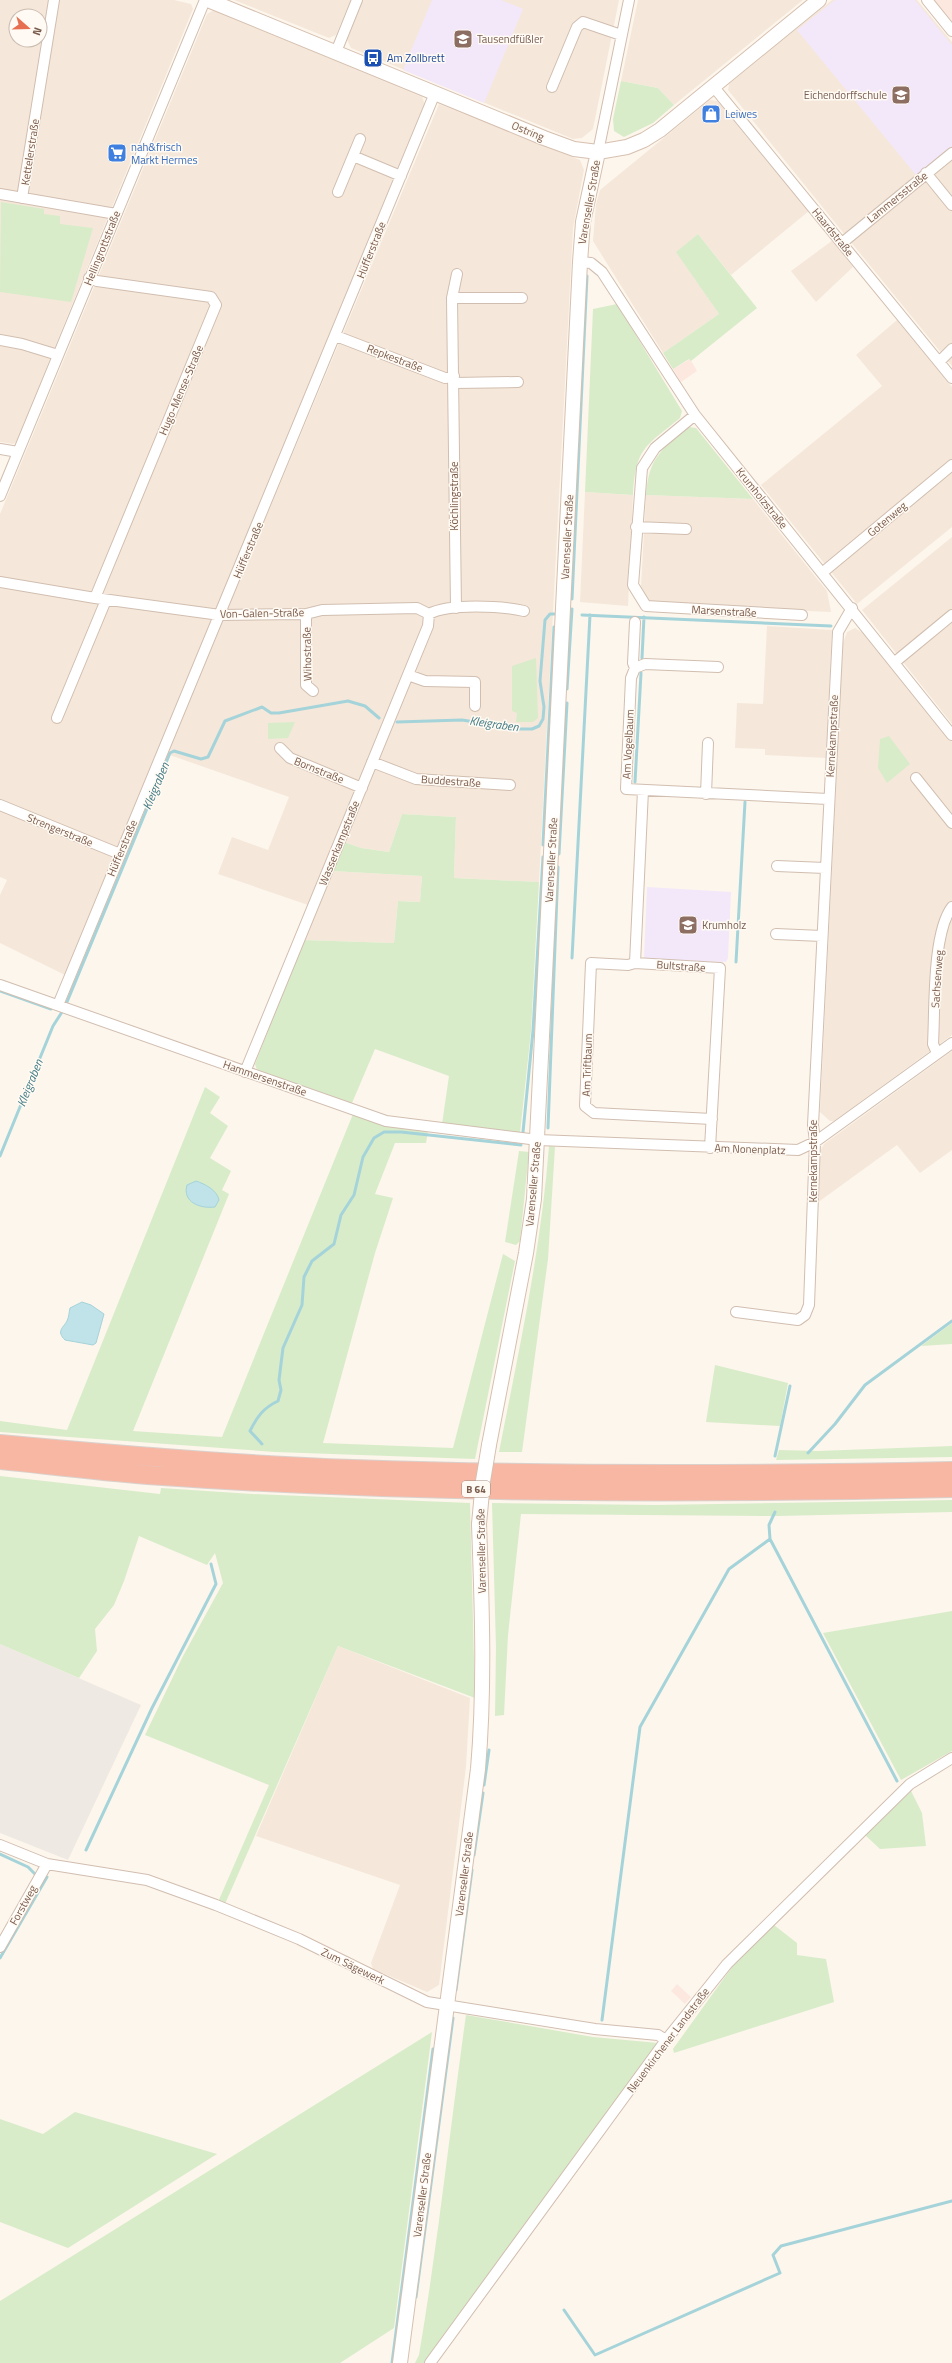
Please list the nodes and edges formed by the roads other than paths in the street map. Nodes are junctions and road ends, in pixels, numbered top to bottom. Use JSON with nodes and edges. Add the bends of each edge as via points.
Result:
{"nodes":[{"id":1,"x":54,"y":0,"type":"edge"},
{"id":2,"x":205,"y":0,"type":"edge"},
{"id":3,"x":208,"y":0,"type":"edge"},
{"id":4,"x":357,"y":0,"type":"edge"},
{"id":5,"x":629,"y":0,"type":"edge"},
{"id":6,"x":819,"y":0,"type":"edge"},
{"id":7,"x":927,"y":0,"type":"edge"},
{"id":8,"x":952,"y":31,"type":"edge"},
{"id":9,"x":621,"y":35,"type":"junction"},
{"id":10,"x":336,"y":52,"type":"junction"},
{"id":11,"x":713,"y":86,"type":"junction"},
{"id":12,"x":552,"y":87,"type":"dead end"},
{"id":13,"x":435,"y":93,"type":"junction"},
{"id":14,"x":360,"y":139,"type":"dead end"},
{"id":15,"x":598,"y":152,"type":"junction"},
{"id":16,"x":952,"y":152,"type":"edge"},
{"id":17,"x":352,"y":156,"type":"junction"},
{"id":18,"x":926,"y":173,"type":"junction"},
{"id":19,"x":401,"y":176,"type":"junction"},
{"id":20,"x":338,"y":192,"type":"dead end"},
{"id":21,"x":0,"y":194,"type":"edge"},
{"id":22,"x":22,"y":198,"type":"junction"},
{"id":23,"x":952,"y":205,"type":"edge"},
{"id":24,"x":116,"y":214,"type":"junction"},
{"id":25,"x":842,"y":242,"type":"junction"},
{"id":26,"x":580,"y":262,"type":"junction"},
{"id":27,"x":457,"y":274,"type":"dead end"},
{"id":28,"x":90,"y":278,"type":"junction"},
{"id":29,"x":452,"y":298,"type":"junction"},
{"id":30,"x":522,"y":298,"type":"dead end"},
{"id":31,"x":336,"y":336,"type":"junction"},
{"id":32,"x":0,"y":340,"type":"edge"},
{"id":33,"x":952,"y":349,"type":"edge"},
{"id":34,"x":58,"y":356,"type":"junction"},
{"id":35,"x":939,"y":362,"type":"junction"},
{"id":36,"x":952,"y":378,"type":"edge"},
{"id":37,"x":454,"y":380,"type":"junction"},
{"id":38,"x":518,"y":382,"type":"dead end"},
{"id":39,"x":695,"y":415,"type":"junction"},
{"id":40,"x":0,"y":449,"type":"edge"},
{"id":41,"x":18,"y":452,"type":"junction"},
{"id":42,"x":952,"y":465,"type":"edge"},
{"id":43,"x":0,"y":496,"type":"edge"},
{"id":44,"x":636,"y":527,"type":"junction"},
{"id":45,"x":686,"y":529,"type":"dead end"},
{"id":46,"x":822,"y":573,"type":"junction"},
{"id":47,"x":0,"y":582,"type":"edge"},
{"id":48,"x":95,"y":598,"type":"junction"},
{"id":49,"x":106,"y":600,"type":"junction"},
{"id":50,"x":456,"y":608,"type":"junction"},
{"id":51,"x":852,"y":608,"type":"junction"},
{"id":52,"x":524,"y":611,"type":"dead end"},
{"id":53,"x":306,"y":614,"type":"junction"},
{"id":54,"x":429,"y":614,"type":"junction"},
{"id":55,"x":220,"y":615,"type":"junction"},
{"id":56,"x":802,"y":615,"type":"dead end"},
{"id":57,"x":952,"y":615,"type":"edge"},
{"id":58,"x":635,"y":622,"type":"dead end"},
{"id":59,"x":895,"y":662,"type":"junction"},
{"id":60,"x":718,"y":667,"type":"dead end"},
{"id":61,"x":635,"y":668,"type":"junction"},
{"id":62,"x":408,"y":675,"type":"junction"},
{"id":63,"x":313,"y":691,"type":"dead end"},
{"id":64,"x":475,"y":706,"type":"dead end"},
{"id":65,"x":57,"y":718,"type":"dead end"},
{"id":66,"x":952,"y":735,"type":"edge"},
{"id":67,"x":708,"y":743,"type":"dead end"},
{"id":68,"x":280,"y":748,"type":"dead end"},
{"id":69,"x":372,"y":762,"type":"junction"},
{"id":70,"x":916,"y":778,"type":"dead end"},
{"id":71,"x":510,"y":785,"type":"dead end"},
{"id":72,"x":362,"y":788,"type":"junction"},
{"id":73,"x":643,"y":790,"type":"junction"},
{"id":74,"x":706,"y":794,"type":"junction"},
{"id":75,"x":828,"y":799,"type":"junction"},
{"id":76,"x":0,"y":806,"type":"edge"},
{"id":77,"x":952,"y":823,"type":"edge"},
{"id":78,"x":120,"y":854,"type":"junction"},
{"id":79,"x":777,"y":866,"type":"dead end"},
{"id":80,"x":825,"y":868,"type":"junction"},
{"id":81,"x":952,"y":907,"type":"edge"},
{"id":82,"x":776,"y":934,"type":"dead end"},
{"id":83,"x":822,"y":936,"type":"junction"},
{"id":84,"x":635,"y":963,"type":"junction"},
{"id":85,"x":0,"y":985,"type":"edge"},
{"id":86,"x":58,"y":1005,"type":"junction"},
{"id":87,"x":952,"y":1042,"type":"edge"},
{"id":88,"x":938,"y":1053,"type":"junction"},
{"id":89,"x":245,"y":1072,"type":"junction"},
{"id":90,"x":712,"y":1119,"type":"junction"},
{"id":91,"x":538,"y":1140,"type":"junction"},
{"id":92,"x":815,"y":1142,"type":"junction"},
{"id":93,"x":710,"y":1148,"type":"junction"},
{"id":94,"x":736,"y":1312,"type":"dead end"},
{"id":95,"x":0,"y":1444,"type":"edge"},
{"id":96,"x":0,"y":1460,"type":"edge"},
{"id":97,"x":952,"y":1471,"type":"edge"},
{"id":98,"x":952,"y":1488,"type":"edge"},
{"id":99,"x":952,"y":1758,"type":"edge"},
{"id":100,"x":0,"y":1845,"type":"edge"},
{"id":101,"x":47,"y":1864,"type":"junction"},
{"id":102,"x":0,"y":1947,"type":"edge"},
{"id":103,"x":448,"y":2004,"type":"junction"},
{"id":104,"x":666,"y":2040,"type":"junction"},
{"id":105,"x":400,"y":2363,"type":"edge"},
{"id":106,"x":430,"y":2363,"type":"edge"}],
"edges":[{"from":1,"to":22,"type":"street","name":"Kettelerstraße"},
{"from":2,"to":24,"type":"street","name":"Hellingrottstraße"},
{"from":3,"to":10,"type":"main road","name":"Ostring"},
{"from":4,"to":10,"type":"street"},
{"from":5,"to":9,"type":"street","name":"Varenseller Straße"},
{"from":6,"to":11,"type":"main road","name":"Ostring"},
{"from":7,"to":8,"type":"street"},
{"from":9,"to":12,"type":"street","via":[[583,22],[577,27]]},
{"from":9,"to":15,"type":"street","name":"Varenseller Straße"},
{"from":10,"to":13,"type":"main road","name":"Ostring"},
{"from":11,"to":15,"type":"main road","name":"Ostring","via":[[644,140],[627,147]]},
{"from":11,"to":25,"type":"street","name":"Haardstraße"},
{"from":13,"to":15,"type":"main road","name":"Ostring","via":[[544,138],[574,148]]},
{"from":13,"to":19,"type":"street","name":"Hüfferstraße"},
{"from":14,"to":17,"type":"street"},
{"from":15,"to":26,"type":"main road","name":"Varenseller Straße","via":[[583,222]]},
{"from":16,"to":18,"type":"street","name":"Lammersstraße"},
{"from":17,"to":19,"type":"street"},
{"from":17,"to":20,"type":"street"},
{"from":18,"to":23,"type":"street"},
{"from":18,"to":25,"type":"street","name":"Lammersstraße"},
{"from":19,"to":31,"type":"street","name":"Hüfferstraße"},
{"from":21,"to":22,"type":"street","name":"Kettelerstraße"},
{"from":22,"to":24,"type":"street","name":"Kettelerstraße"},
{"from":24,"to":28,"type":"street","name":"Hellingrottstraße"},
{"from":25,"to":35,"type":"street","name":"Haardstraße"},
{"from":26,"to":39,"type":"street","name":"Krumholzstraße","via":[[591,263],[602,272]]},
{"from":26,"to":91,"type":"main road","name":"Varenseller Straße"},
{"from":27,"to":29,"type":"street","name":"Köchlingstraße"},
{"from":28,"to":34,"type":"street","name":"Hellingrottstraße"},
{"from":28,"to":48,"type":"street","name":"Hugo-Mense-Straße","via":[[96,281],[211,297],[216,305]]},
{"from":29,"to":30,"type":"street"},
{"from":29,"to":37,"type":"street","name":"Köchlingstraße"},
{"from":31,"to":37,"type":"street","name":"Repkestraße"},
{"from":31,"to":55,"type":"street","name":"Hüfferstraße"},
{"from":32,"to":34,"type":"street"},
{"from":33,"to":35,"type":"street"},
{"from":34,"to":41,"type":"street","name":"Hellingrottstraße"},
{"from":35,"to":36,"type":"street","name":"Haardstraße"},
{"from":37,"to":38,"type":"street"},
{"from":37,"to":50,"type":"street","name":"Köchlingstraße"},
{"from":39,"to":44,"type":"street","via":[[647,459],[640,479]]},
{"from":39,"to":46,"type":"street","name":"Krumholzstraße"},
{"from":40,"to":41,"type":"street"},
{"from":41,"to":43,"type":"street","name":"Hellingrottstraße"},
{"from":42,"to":46,"type":"street","name":"Gotenweg"},
{"from":44,"to":45,"type":"street"},
{"from":44,"to":56,"type":"street","name":"Marsenstraße","via":[[633,585],[646,606]]},
{"from":46,"to":51,"type":"street","name":"Krumholzstraße"},
{"from":47,"to":48,"type":"street","name":"Von-Galen-Straße"},
{"from":48,"to":49,"type":"street","name":"Von-Galen-Straße"},
{"from":49,"to":55,"type":"street","name":"Von-Galen-Straße"},
{"from":49,"to":65,"type":"street"},
{"from":50,"to":52,"type":"street","via":[[510,608]]},
{"from":50,"to":54,"type":"street","via":[[436,610]]},
{"from":51,"to":59,"type":"street","name":"Krumholzstraße"},
{"from":51,"to":75,"type":"street","name":"Kernekampstraße","via":[[838,632]]},
{"from":53,"to":54,"type":"street","name":"Von-Galen-Straße","via":[[322,610],[417,608]]},
{"from":53,"to":55,"type":"street","name":"Von-Galen-Straße"},
{"from":53,"to":63,"type":"street","name":"Wihostraße","via":[[306,684]]},
{"from":54,"to":62,"type":"street","name":"Wasserkampstraße","via":[[428,626]]},
{"from":55,"to":78,"type":"street","name":"Hüfferstraße"},
{"from":57,"to":59,"type":"street"},
{"from":58,"to":61,"type":"street","name":"Am Vogelbaum"},
{"from":59,"to":66,"type":"street","name":"Krumholzstraße"},
{"from":60,"to":61,"type":"street","via":[[645,664]]},
{"from":61,"to":73,"type":"street","name":"Am Vogelbaum","via":[[631,678],[626,789]]},
{"from":62,"to":64,"type":"street","via":[[425,681],[475,682]]},
{"from":62,"to":69,"type":"street","name":"Wasserkampstraße"},
{"from":67,"to":74,"type":"street"},
{"from":68,"to":72,"type":"street","name":"Bornstraße","via":[[290,758]]},
{"from":69,"to":71,"type":"street","name":"Buddestraße","via":[[416,779]]},
{"from":69,"to":72,"type":"street","name":"Wasserkampstraße"},
{"from":70,"to":77,"type":"street"},
{"from":72,"to":89,"type":"street","name":"Wasserkampstraße"},
{"from":73,"to":74,"type":"street","name":"Am Vogelbaum"},
{"from":73,"to":84,"type":"street"},
{"from":74,"to":75,"type":"street","name":"Am Vogelbaum"},
{"from":75,"to":80,"type":"street","name":"Kernekampstraße"},
{"from":76,"to":78,"type":"street","name":"Strengerstraße"},
{"from":78,"to":86,"type":"street","name":"Hüfferstraße"},
{"from":79,"to":80,"type":"street"},
{"from":80,"to":83,"type":"street","name":"Kernekampstraße"},
{"from":81,"to":88,"type":"street","name":"Sachsenweg","via":[[943,922],[938,957],[933,1044]]},
{"from":82,"to":83,"type":"street"},
{"from":83,"to":92,"type":"street","name":"Kernekampstraße","via":[[813,1125]]},
{"from":84,"to":90,"type":"street","name":"Bultstraße","via":[[720,968]]},
{"from":84,"to":90,"type":"street","name":"Am Triftbaum","via":[[591,963],[585,1106],[594,1113]]},
{"from":85,"to":86,"type":"street","name":"Hammersenstraße"},
{"from":86,"to":89,"type":"street","name":"Hammersenstraße"},
{"from":87,"to":88,"type":"street","name":"Am Nonenplatz"},
{"from":88,"to":92,"type":"street","name":"Am Nonenplatz"},
{"from":89,"to":91,"type":"street","name":"Hammersenstraße","via":[[386,1121]]},
{"from":90,"to":93,"type":"street","name":"Bultstraße"},
{"from":91,"to":93,"type":"street","name":"Am Nonenplatz"},
{"from":91,"to":103,"type":"main road","name":"Varenseller Straße","bridge":true,"via":[[534,1199],[526,1253],[483,1481],[479,1524],[484,1648],[482,1724]]},
{"from":92,"to":93,"type":"street","name":"Am Nonenplatz","via":[[798,1150]]},
{"from":92,"to":94,"type":"street","name":"Kernekampstraße","via":[[809,1305],[805,1315],[798,1320]]},
{"from":95,"to":97,"type":"highway","number":"B 64","via":[[150,1458],[353,1469],[608,1475]]},
{"from":96,"to":98,"type":"highway","number":"B 64","via":[[147,1475],[352,1486],[607,1492]]},
{"from":99,"to":104,"type":"street","name":"Neuenkirchener Landstraße","via":[[910,1784],[749,1942]]},
{"from":100,"to":101,"type":"street","name":"Zum Sägewerk"},
{"from":101,"to":102,"type":"street","name":"Forstweg"},
{"from":101,"to":103,"type":"street","name":"Zum Sägewerk","via":[[147,1880],[299,1939],[427,2002]]},
{"from":103,"to":104,"type":"street","name":"Zum Sägewerk","via":[[595,2029],[658,2035]]},
{"from":103,"to":105,"type":"main road","name":"Varenseller Straße"},
{"from":104,"to":106,"type":"street","name":"Neuenkirchener Landstraße"}]}
